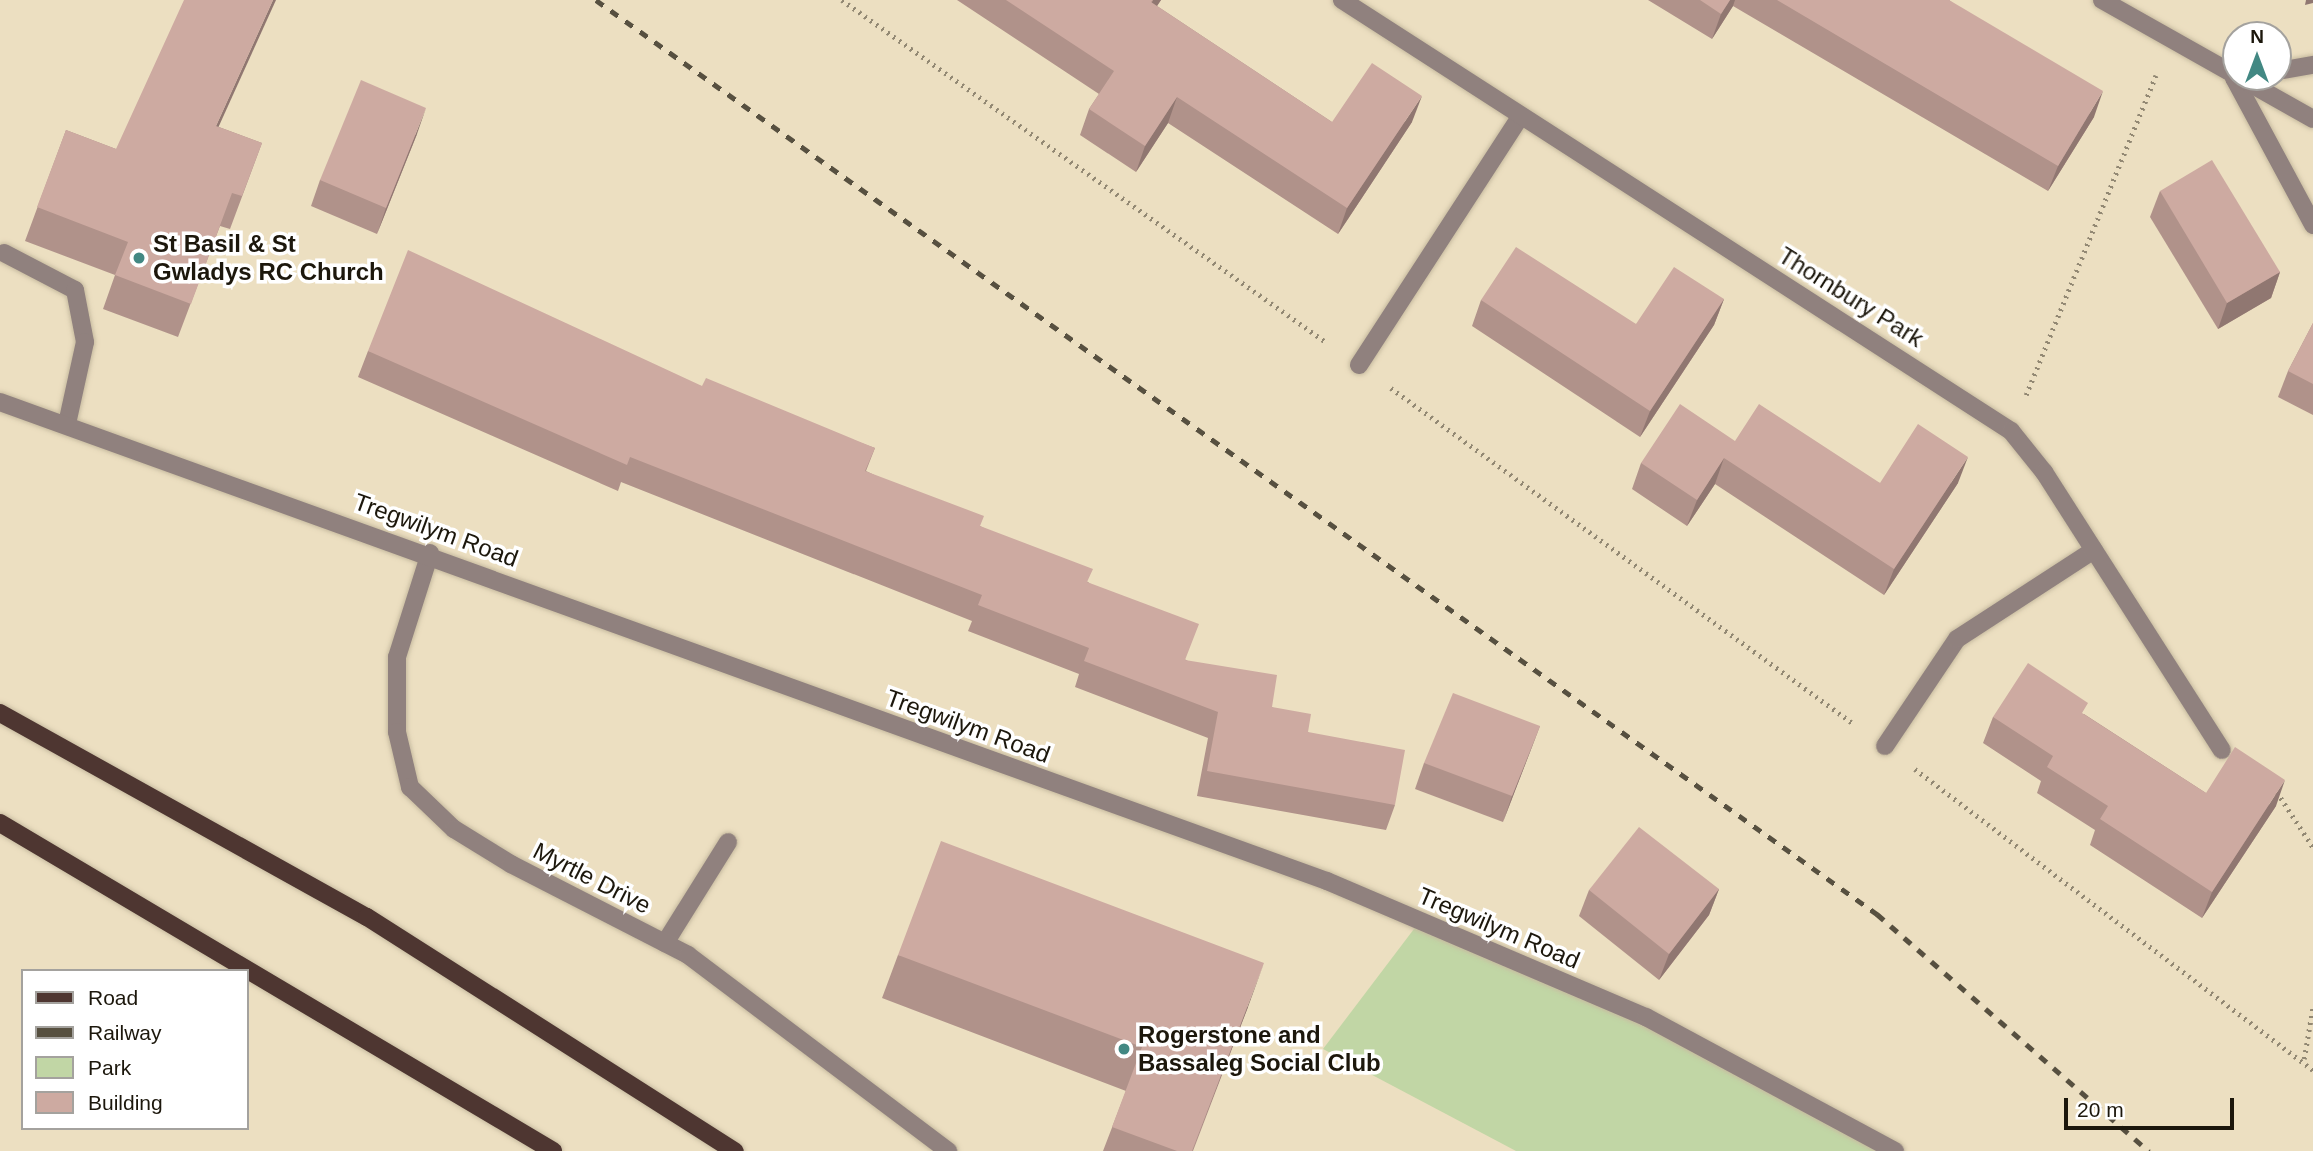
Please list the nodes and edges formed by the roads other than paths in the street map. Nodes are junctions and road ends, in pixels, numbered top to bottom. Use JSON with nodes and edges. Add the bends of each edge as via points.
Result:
{"nodes":[{"id":1,"x":1342,"y":0,"type":"edge"},
{"id":2,"x":2102,"y":0,"type":"edge"},
{"id":3,"x":2313,"y":65,"type":"edge"},
{"id":4,"x":2292,"y":69,"type":"edge"},
{"id":5,"x":2222,"y":70,"type":"edge"},
{"id":6,"x":2244,"y":91,"type":"edge"},
{"id":7,"x":2261,"y":91,"type":"edge"},
{"id":8,"x":1521,"y":116,"type":"junction"},
{"id":9,"x":2313,"y":119,"type":"edge"},
{"id":10,"x":2313,"y":225,"type":"edge"},
{"id":11,"x":4,"y":253,"type":"dead end"},
{"id":12,"x":1359,"y":365,"type":"road end"},
{"id":13,"x":0,"y":402,"type":"edge"},
{"id":14,"x":67,"y":424,"type":"junction"},
{"id":15,"x":2094,"y":550,"type":"junction"},
{"id":16,"x":430,"y":553,"type":"junction"},
{"id":17,"x":0,"y":713,"type":"edge"},
{"id":18,"x":1885,"y":747,"type":"road end"},
{"id":19,"x":2222,"y":750,"type":"road end"},
{"id":20,"x":0,"y":823,"type":"edge"},
{"id":21,"x":728,"y":842,"type":"dead end"},
{"id":22,"x":665,"y":943,"type":"junction"},
{"id":23,"x":247,"y":969,"type":"edge"},
{"id":24,"x":248,"y":970,"type":"edge"},
{"id":25,"x":554,"y":1151,"type":"edge"},
{"id":26,"x":734,"y":1151,"type":"edge"},
{"id":27,"x":948,"y":1151,"type":"edge"},
{"id":28,"x":1895,"y":1151,"type":"edge"}],
"edges":[{"from":1,"to":8,"type":"street","name":"Thornbury Park"},
{"from":2,"to":5,"type":"street"},
{"from":3,"to":4,"type":"street"},
{"from":6,"to":10,"type":"street"},
{"from":7,"to":9,"type":"street"},
{"from":8,"to":12,"type":"street"},
{"from":8,"to":15,"type":"street","name":"Thornbury Park","via":[[2011,431]]},
{"from":11,"to":14,"type":"street","via":[[75,290],[85,342]]},
{"from":13,"to":14,"type":"street","name":"Tregwilym Road"},
{"from":14,"to":16,"type":"street","name":"Tregwilym Road"},
{"from":15,"to":18,"type":"street","via":[[1957,639]]},
{"from":15,"to":19,"type":"street","name":"Thornbury Park"},
{"from":16,"to":22,"type":"street","name":"Myrtle Drive","via":[[397,657],[397,732],[410,787],[454,829]]},
{"from":16,"to":28,"type":"street","name":"Tregwilym Road","via":[[1327,881],[1646,1017]]},
{"from":17,"to":26,"type":"main road","via":[[367,917]]},
{"from":20,"to":23,"type":"main road"},
{"from":21,"to":22,"type":"street"},
{"from":22,"to":27,"type":"street","name":"Myrtle Drive"},
{"from":24,"to":25,"type":"main road"}]}
